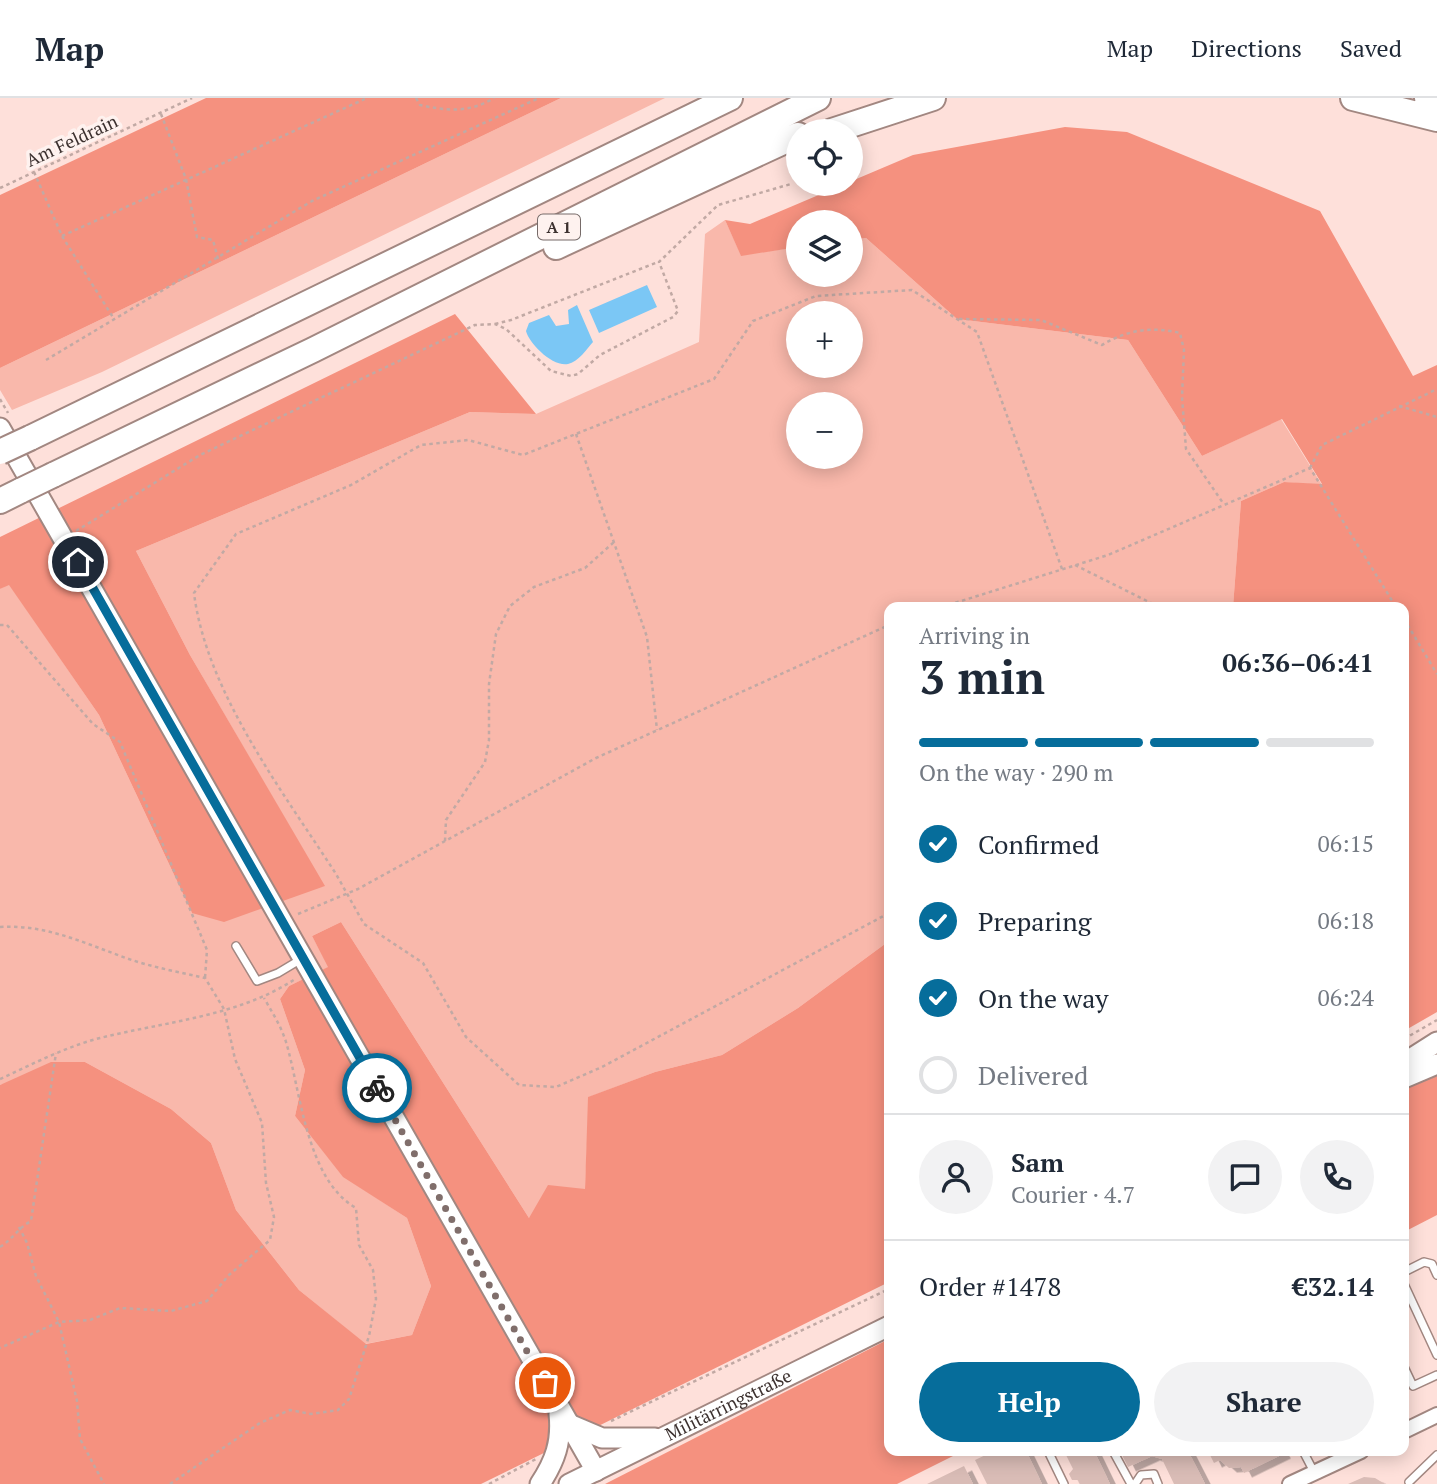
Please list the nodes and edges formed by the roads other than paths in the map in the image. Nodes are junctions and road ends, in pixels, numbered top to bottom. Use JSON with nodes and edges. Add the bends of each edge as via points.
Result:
{"nodes":[{"id":1,"x":730,"y":98,"type":"edge"},
{"id":2,"x":818,"y":98,"type":"edge"},
{"id":3,"x":876,"y":98,"type":"edge"},
{"id":4,"x":933,"y":98,"type":"edge"},
{"id":5,"x":1353,"y":98,"type":"edge"},
{"id":6,"x":1427,"y":98,"type":"edge"},
{"id":7,"x":1437,"y":101,"type":"edge"},
{"id":8,"x":831,"y":119,"type":"edge"},
{"id":9,"x":1437,"y":119,"type":"edge"},
{"id":10,"x":863,"y":121,"type":"edge"},
{"id":11,"x":786,"y":141,"type":"edge"},
{"id":12,"x":786,"y":148,"type":"edge"},
{"id":13,"x":736,"y":164,"type":"junction"},
{"id":14,"x":313,"y":350,"type":"junction"},
{"id":15,"x":0,"y":428,"type":"edge"},
{"id":16,"x":0,"y":452,"type":"edge"},
{"id":17,"x":0,"y":501,"type":"edge"},
{"id":18,"x":236,"y":946,"type":"dead end"},
{"id":19,"x":306,"y":963,"type":"junction"},
{"id":20,"x":1437,"y":1042,"type":"edge"},
{"id":21,"x":1409,"y":1060,"type":"edge"},
{"id":22,"x":1437,"y":1064,"type":"edge"},
{"id":23,"x":1409,"y":1076,"type":"edge"},
{"id":24,"x":1409,"y":1270,"type":"edge"},
{"id":25,"x":1437,"y":1275,"type":"edge"},
{"id":26,"x":1409,"y":1295,"type":"edge"},
{"id":27,"x":884,"y":1328,"type":"edge"},
{"id":28,"x":1437,"y":1355,"type":"edge"},
{"id":29,"x":1437,"y":1375,"type":"edge"},
{"id":30,"x":1409,"y":1378,"type":"edge"},
{"id":31,"x":558,"y":1406,"type":"junction"},
{"id":32,"x":1437,"y":1415,"type":"edge"},
{"id":33,"x":568,"y":1423,"type":"junction"},
{"id":34,"x":1409,"y":1429,"type":"edge"},
{"id":35,"x":663,"y":1438,"type":"junction"},
{"id":36,"x":1437,"y":1455,"type":"edge"},
{"id":37,"x":1050,"y":1456,"type":"edge"},
{"id":38,"x":1116,"y":1456,"type":"edge"},
{"id":39,"x":1306,"y":1456,"type":"edge"},
{"id":40,"x":1350,"y":1456,"type":"edge"},
{"id":41,"x":596,"y":1471,"type":"junction"},
{"id":42,"x":1314,"y":1473,"type":"junction"},
{"id":43,"x":1409,"y":1482,"type":"dead end"},
{"id":44,"x":1297,"y":1483,"type":"edge"},
{"id":45,"x":540,"y":1484,"type":"edge"},
{"id":46,"x":569,"y":1484,"type":"edge"},
{"id":47,"x":1064,"y":1484,"type":"edge"},
{"id":48,"x":1133,"y":1484,"type":"edge"},
{"id":49,"x":1158,"y":1484,"type":"edge"}],
"edges":[{"from":1,"to":16,"type":"highway","number":"A 1","bridge":true},
{"from":2,"to":14,"type":"highway","number":"A 1"},
{"from":3,"to":8,"type":"highway"},
{"from":4,"to":10,"type":"highway"},
{"from":5,"to":9,"type":"highway"},
{"from":6,"to":7,"type":"highway"},
{"from":11,"to":13,"type":"highway"},
{"from":12,"to":13,"type":"highway"},
{"from":13,"to":14,"type":"highway","via":[[329,352]]},
{"from":14,"to":17,"type":"highway","number":"A 1","bridge":true},
{"from":15,"to":19,"type":"main road"},
{"from":18,"to":19,"type":"lane","via":[[257,981]]},
{"from":19,"to":31,"type":"main road"},
{"from":20,"to":21,"type":"main road"},
{"from":22,"to":23,"type":"main road"},
{"from":24,"to":25,"type":"lane","via":[[1424,1262],[1432,1264]]},
{"from":26,"to":28,"type":"lane"},
{"from":27,"to":35,"type":"main road","name":"Militärringstraße"},
{"from":29,"to":30,"type":"lane","via":[[1413,1386]]},
{"from":31,"to":33,"type":"main road"},
{"from":31,"to":45,"type":"main road","via":[[561,1435],[556,1456]]},
{"from":32,"to":34,"type":"street"},
{"from":33,"to":35,"type":"main road","via":[[602,1438]]},
{"from":33,"to":41,"type":"main road"},
{"from":35,"to":41,"type":"main road","name":"Militärringstraße"},
{"from":36,"to":43,"type":"lane"},
{"from":37,"to":47,"type":"lane"},
{"from":38,"to":48,"type":"lane"},
{"from":39,"to":42,"type":"lane"},
{"from":40,"to":42,"type":"street"},
{"from":41,"to":46,"type":"main road","name":"Militärringstraße"},
{"from":42,"to":44,"type":"street"},
{"from":48,"to":49,"type":"lane","via":[[1141,1475],[1154,1474]]}]}
